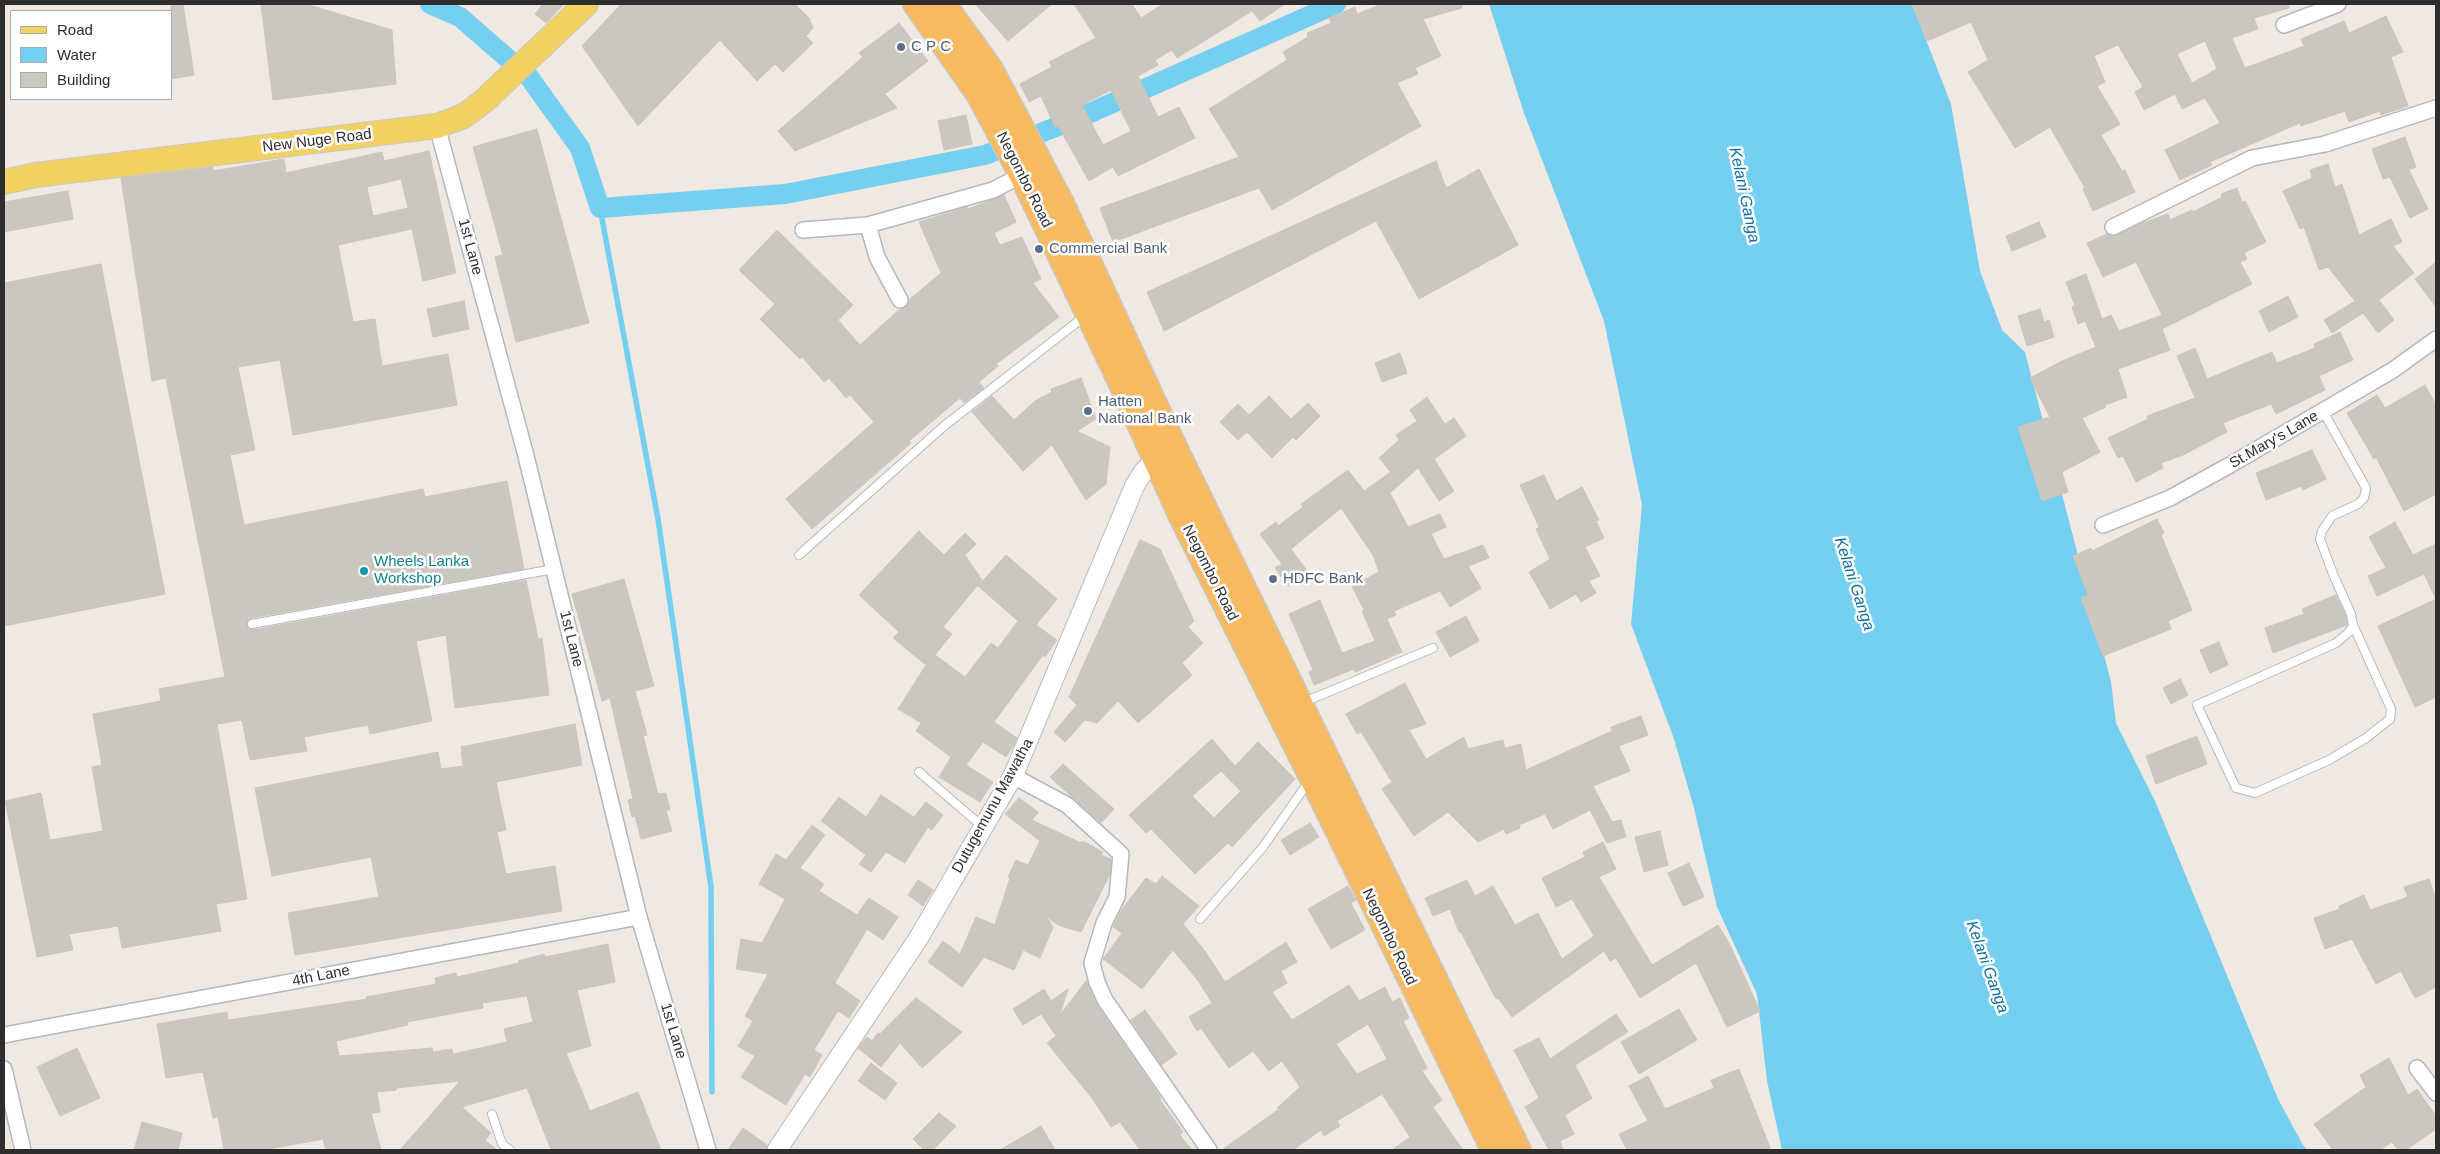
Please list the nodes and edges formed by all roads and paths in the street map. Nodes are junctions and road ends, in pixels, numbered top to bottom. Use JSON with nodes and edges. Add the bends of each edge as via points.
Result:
{"nodes":[{"id":1,"x":586,"y":4,"type":"edge"},
{"id":2,"x":916,"y":4,"type":"edge"},
{"id":3,"x":943,"y":4,"type":"edge"},
{"id":4,"x":2338,"y":4,"type":"edge"},
{"id":5,"x":2284,"y":25,"type":"dead end"},
{"id":6,"x":2436,"y":108,"type":"edge"},
{"id":7,"x":437,"y":126,"type":"junction"},
{"id":8,"x":1010,"y":129,"type":"junction"},
{"id":9,"x":1026,"y":167,"type":"junction"},
{"id":10,"x":4,"y":182,"type":"edge"},
{"id":11,"x":868,"y":225,"type":"junction"},
{"id":12,"x":2113,"y":227,"type":"dead end"},
{"id":13,"x":803,"y":230,"type":"dead end"},
{"id":14,"x":900,"y":300,"type":"dead end"},
{"id":15,"x":1088,"y":313,"type":"junction"},
{"id":16,"x":2436,"y":339,"type":"edge"},
{"id":17,"x":2322,"y":412,"type":"junction"},
{"id":18,"x":1166,"y":456,"type":"junction"},
{"id":19,"x":2103,"y":525,"type":"dead end"},
{"id":20,"x":799,"y":555,"type":"dead end"},
{"id":21,"x":554,"y":569,"type":"junction"},
{"id":22,"x":252,"y":624,"type":"dead end"},
{"id":23,"x":2353,"y":625,"type":"junction"},
{"id":24,"x":1433,"y":648,"type":"dead end"},
{"id":25,"x":1300,"y":704,"type":"junction"},
{"id":26,"x":919,"y":772,"type":"dead end"},
{"id":27,"x":1013,"y":776,"type":"junction"},
{"id":28,"x":1312,"y":777,"type":"junction"},
{"id":29,"x":983,"y":827,"type":"junction"},
{"id":30,"x":639,"y":917,"type":"junction"},
{"id":31,"x":1200,"y":918,"type":"dead end"},
{"id":32,"x":4,"y":1035,"type":"edge"},
{"id":33,"x":2418,"y":1068,"type":"dead end"},
{"id":34,"x":4,"y":1069,"type":"edge"},
{"id":35,"x":2436,"y":1093,"type":"edge"},
{"id":36,"x":492,"y":1114,"type":"dead end"},
{"id":37,"x":705,"y":1149,"type":"edge"},
{"id":38,"x":23,"y":1150,"type":"edge"},
{"id":39,"x":510,"y":1150,"type":"edge"},
{"id":40,"x":778,"y":1150,"type":"edge"},
{"id":41,"x":1209,"y":1150,"type":"edge"},
{"id":42,"x":1494,"y":1150,"type":"edge"},
{"id":43,"x":1518,"y":1150,"type":"edge"}],
"edges":[{"from":1,"to":7,"type":"main road","name":"New Nuge Road","via":[[485,100],[464,116]]},
{"from":2,"to":8,"type":"highway","name":"Negombo Road","via":[[979,94]]},
{"from":3,"to":8,"type":"highway","name":"Negombo Road","via":[[990,69]]},
{"from":4,"to":5,"type":"street"},
{"from":6,"to":12,"type":"street","via":[[2325,144],[2252,158]]},
{"from":7,"to":10,"type":"main road","name":"New Nuge Road","via":[[36,175]]},
{"from":7,"to":21,"type":"street","name":"1st Lane"},
{"from":8,"to":9,"type":"highway","name":"Negombo Road"},
{"from":9,"to":11,"type":"street","via":[[993,190]]},
{"from":9,"to":15,"type":"highway","name":"Negombo Road"},
{"from":9,"to":18,"type":"highway","name":"Negombo Road","via":[[1061,203]]},
{"from":11,"to":13,"type":"street"},
{"from":11,"to":14,"type":"street","via":[[877,257]]},
{"from":15,"to":18,"type":"highway","name":"Negombo Road"},
{"from":15,"to":20,"type":"lane","via":[[944,426]]},
{"from":16,"to":17,"type":"street","name":"St.Mary's Lane","via":[[2393,370]]},
{"from":17,"to":19,"type":"street","name":"St.Mary's Lane","via":[[2170,498]]},
{"from":17,"to":23,"type":"lane","via":[[2366,488],[2364,498],[2358,504],[2332,516],[2320,539]]},
{"from":18,"to":25,"type":"highway","name":"Negombo Road"},
{"from":18,"to":27,"type":"street","name":"Dutugemunu Mawatha","via":[[1144,471],[1135,485]]},
{"from":18,"to":28,"type":"highway","name":"Negombo Road"},
{"from":21,"to":22,"type":"lane"},
{"from":21,"to":30,"type":"street","name":"1st Lane"},
{"from":23,"to":23,"type":"lane","via":[[2336,643],[2197,705],[2236,788],[2255,793],[2288,779],[2329,760],[2390,719],[2388,701]]},
{"from":24,"to":25,"type":"lane"},
{"from":25,"to":43,"type":"highway","name":"Negombo Road"},
{"from":26,"to":29,"type":"lane"},
{"from":27,"to":29,"type":"street","name":"Dutugemunu Mawatha"},
{"from":27,"to":41,"type":"street","via":[[1067,805],[1121,854],[1117,897],[1104,923],[1092,963],[1097,982]]},
{"from":28,"to":31,"type":"lane","via":[[1263,847]]},
{"from":28,"to":42,"type":"highway","name":"Negombo Road"},
{"from":29,"to":40,"type":"street","name":"Dutugemunu Mawatha","via":[[918,939]]},
{"from":30,"to":32,"type":"street","name":"4th Lane"},
{"from":30,"to":37,"type":"street","name":"1st Lane"},
{"from":33,"to":35,"type":"street"},
{"from":34,"to":38,"type":"street"},
{"from":36,"to":39,"type":"lane","via":[[502,1144]]}]}
